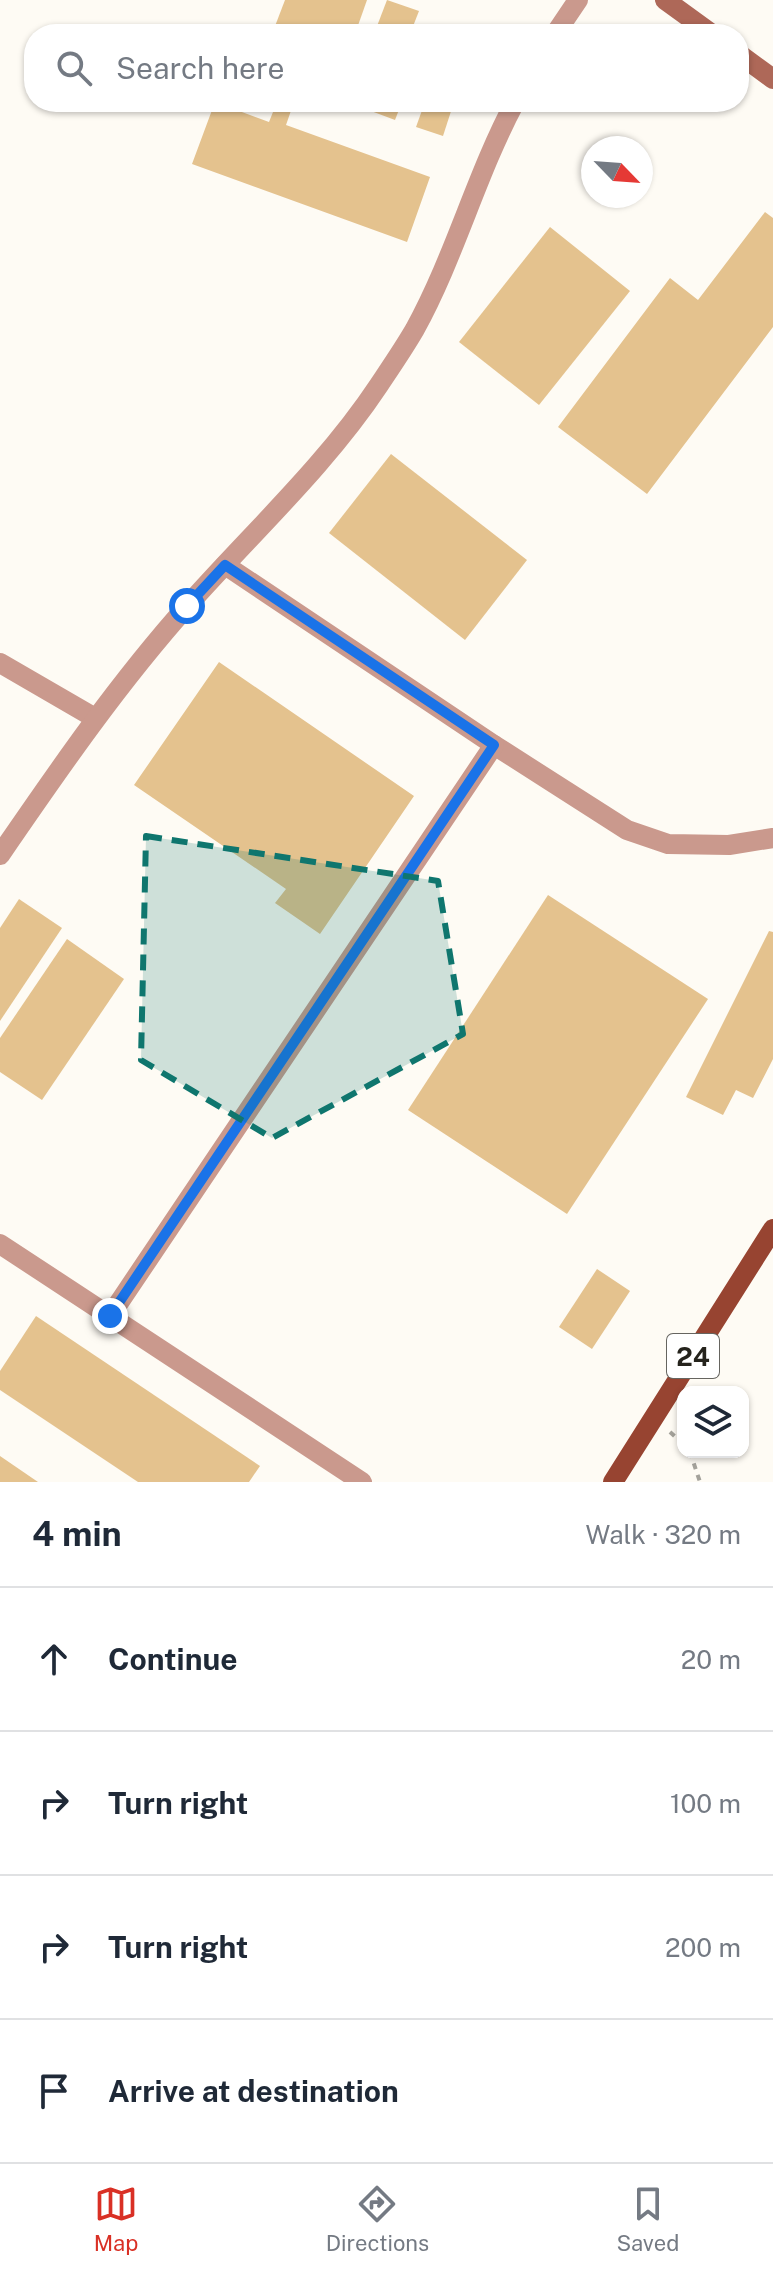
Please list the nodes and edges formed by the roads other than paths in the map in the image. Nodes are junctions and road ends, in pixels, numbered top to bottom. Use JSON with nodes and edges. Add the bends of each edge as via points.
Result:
{"nodes":[{"id":1,"x":578,"y":0,"type":"edge"},
{"id":2,"x":665,"y":0,"type":"edge"},
{"id":3,"x":562,"y":24,"type":"edge"},
{"id":4,"x":698,"y":24,"type":"edge"},
{"id":5,"x":749,"y":61,"type":"edge"},
{"id":6,"x":773,"y":79,"type":"edge"},
{"id":7,"x":510,"y":112,"type":"edge"},
{"id":8,"x":225,"y":565,"type":"junction"},
{"id":9,"x":0,"y":663,"type":"edge"},
{"id":10,"x":95,"y":718,"type":"junction"},
{"id":11,"x":494,"y":745,"type":"junction"},
{"id":12,"x":773,"y":838,"type":"edge"},
{"id":13,"x":0,"y":855,"type":"edge"},
{"id":14,"x":773,"y":1229,"type":"edge"},
{"id":15,"x":0,"y":1244,"type":"edge"},
{"id":16,"x":110,"y":1316,"type":"junction"},
{"id":17,"x":362,"y":1482,"type":"edge"},
{"id":18,"x":613,"y":1482,"type":"edge"}],
"edges":[{"from":1,"to":3,"type":"street"},
{"from":2,"to":4,"type":"street"},
{"from":5,"to":6,"type":"street"},
{"from":7,"to":8,"type":"street","via":[[415,329],[336,442]]},
{"from":8,"to":10,"type":"street"},
{"from":8,"to":11,"type":"street"},
{"from":9,"to":10,"type":"street"},
{"from":10,"to":13,"type":"street"},
{"from":11,"to":12,"type":"street","via":[[627,830],[668,844],[729,845]]},
{"from":11,"to":16,"type":"street"},
{"from":14,"to":18,"type":"main road","number":"24"},
{"from":15,"to":16,"type":"street"},
{"from":16,"to":17,"type":"street"}]}
